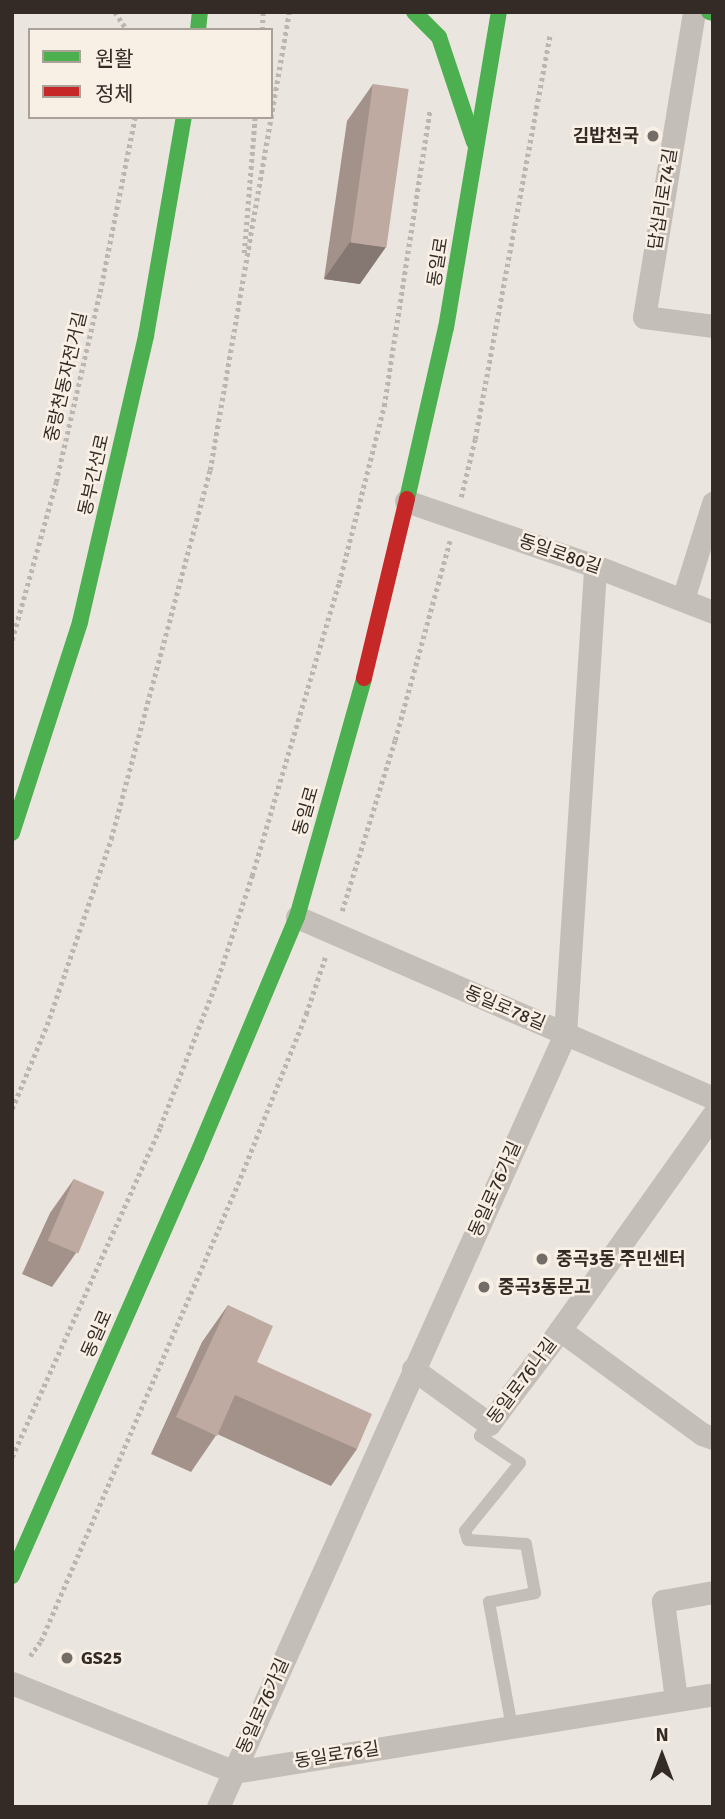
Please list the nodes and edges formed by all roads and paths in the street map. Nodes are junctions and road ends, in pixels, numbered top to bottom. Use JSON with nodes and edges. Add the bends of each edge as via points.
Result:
{"nodes":[{"id":1,"x":116,"y":12,"type":"edge"},
{"id":2,"x":289,"y":12,"type":"edge"},
{"id":3,"x":414,"y":12,"type":"edge"},
{"id":4,"x":499,"y":12,"type":"edge"},
{"id":5,"x":694,"y":12,"type":"edge"},
{"id":6,"x":126,"y":28,"type":"edge"},
{"id":7,"x":550,"y":34,"type":"dead end"},
{"id":8,"x":431,"y":97,"type":"dead end"},
{"id":9,"x":273,"y":101,"type":"edge"},
{"id":10,"x":135,"y":119,"type":"edge"},
{"id":11,"x":184,"y":119,"type":"edge"},
{"id":12,"x":255,"y":119,"type":"edge"},
{"id":13,"x":270,"y":119,"type":"edge"},
{"id":14,"x":476,"y":146,"type":"junction"},
{"id":15,"x":242,"y":274,"type":"junction"},
{"id":16,"x":713,"y":326,"type":"edge"},
{"id":17,"x":406,"y":501,"type":"junction"},
{"id":18,"x":460,"y":503,"type":"dead end"},
{"id":19,"x":713,"y":503,"type":"edge"},
{"id":20,"x":452,"y":532,"type":"dead end"},
{"id":21,"x":595,"y":566,"type":"junction"},
{"id":22,"x":683,"y":599,"type":"junction"},
{"id":23,"x":713,"y":612,"type":"edge"},
{"id":24,"x":12,"y":640,"type":"edge"},
{"id":25,"x":12,"y":833,"type":"edge"},
{"id":26,"x":341,"y":915,"type":"dead end"},
{"id":27,"x":296,"y":917,"type":"junction"},
{"id":28,"x":329,"y":948,"type":"dead end"},
{"id":29,"x":565,"y":1034,"type":"junction"},
{"id":30,"x":713,"y":1098,"type":"edge"},
{"id":31,"x":12,"y":1109,"type":"edge"},
{"id":32,"x":713,"y":1115,"type":"edge"},
{"id":33,"x":560,"y":1330,"type":"junction"},
{"id":34,"x":413,"y":1370,"type":"junction"},
{"id":35,"x":489,"y":1424,"type":"junction"},
{"id":36,"x":713,"y":1438,"type":"edge"},
{"id":37,"x":12,"y":1457,"type":"edge"},
{"id":38,"x":12,"y":1576,"type":"edge"},
{"id":39,"x":713,"y":1592,"type":"edge"},
{"id":40,"x":30,"y":1657,"type":"dead end"},
{"id":41,"x":12,"y":1682,"type":"edge"},
{"id":42,"x":713,"y":1694,"type":"edge"},
{"id":43,"x":676,"y":1699,"type":"junction"},
{"id":44,"x":512,"y":1727,"type":"junction"},
{"id":45,"x":234,"y":1772,"type":"junction"},
{"id":46,"x":218,"y":1807,"type":"edge"}],
"edges":[{"from":1,"to":6,"type":"path"},
{"from":2,"to":9,"type":"path"},
{"from":3,"to":14,"type":"main road","via":[[439,37]]},
{"from":4,"to":14,"type":"main road","name":"동일로"},
{"from":5,"to":16,"type":"street","name":"답십리로74길","via":[[644,317]]},
{"from":7,"to":18,"type":"path"},
{"from":8,"to":37,"type":"path","via":[[384,406],[339,583],[252,876],[160,1127]]},
{"from":10,"to":24,"type":"path","name":"중랑천동자전거길","via":[[57,482]]},
{"from":11,"to":25,"type":"main road","name":"동부간선로","via":[[146,336],[80,622]]},
{"from":12,"to":15,"type":"path"},
{"from":13,"to":15,"type":"path"},
{"from":14,"to":17,"type":"main road","name":"동일로","via":[[446,328]]},
{"from":15,"to":31,"type":"path","via":[[210,470],[111,839],[47,1025]]},
{"from":17,"to":21,"type":"street","name":"동일로80길"},
{"from":17,"to":27,"type":"main road","name":"동일로","via":[[369,661]]},
{"from":19,"to":22,"type":"street"},
{"from":20,"to":26,"type":"path"},
{"from":21,"to":22,"type":"street","name":"동일로80길"},
{"from":21,"to":29,"type":"street","name":"동일로76가길"},
{"from":22,"to":23,"type":"street","name":"동일로80길"},
{"from":27,"to":29,"type":"street","name":"동일로78길"},
{"from":27,"to":38,"type":"main road","name":"동일로"},
{"from":28,"to":40,"type":"path","via":[[229,1203],[41,1641]]},
{"from":29,"to":30,"type":"street","name":"동일로78길"},
{"from":29,"to":34,"type":"street","name":"동일로76가길"},
{"from":32,"to":33,"type":"street","name":"동일로76나길"},
{"from":33,"to":35,"type":"street","name":"동일로76나길"},
{"from":33,"to":36,"type":"street"},
{"from":34,"to":35,"type":"street"},
{"from":34,"to":45,"type":"street","name":"동일로76가길"},
{"from":35,"to":44,"type":"lane","name":"동일로76나길","via":[[480,1436],[520,1463],[465,1531],[468,1540],[526,1544],[535,1593],[489,1602]]},
{"from":39,"to":43,"type":"street","via":[[663,1601]]},
{"from":41,"to":45,"type":"street"},
{"from":42,"to":43,"type":"street","name":"동일로76길"},
{"from":43,"to":44,"type":"street","name":"동일로76길"},
{"from":44,"to":45,"type":"street","name":"동일로76길"},
{"from":45,"to":46,"type":"street","name":"동일로76가길"}]}
